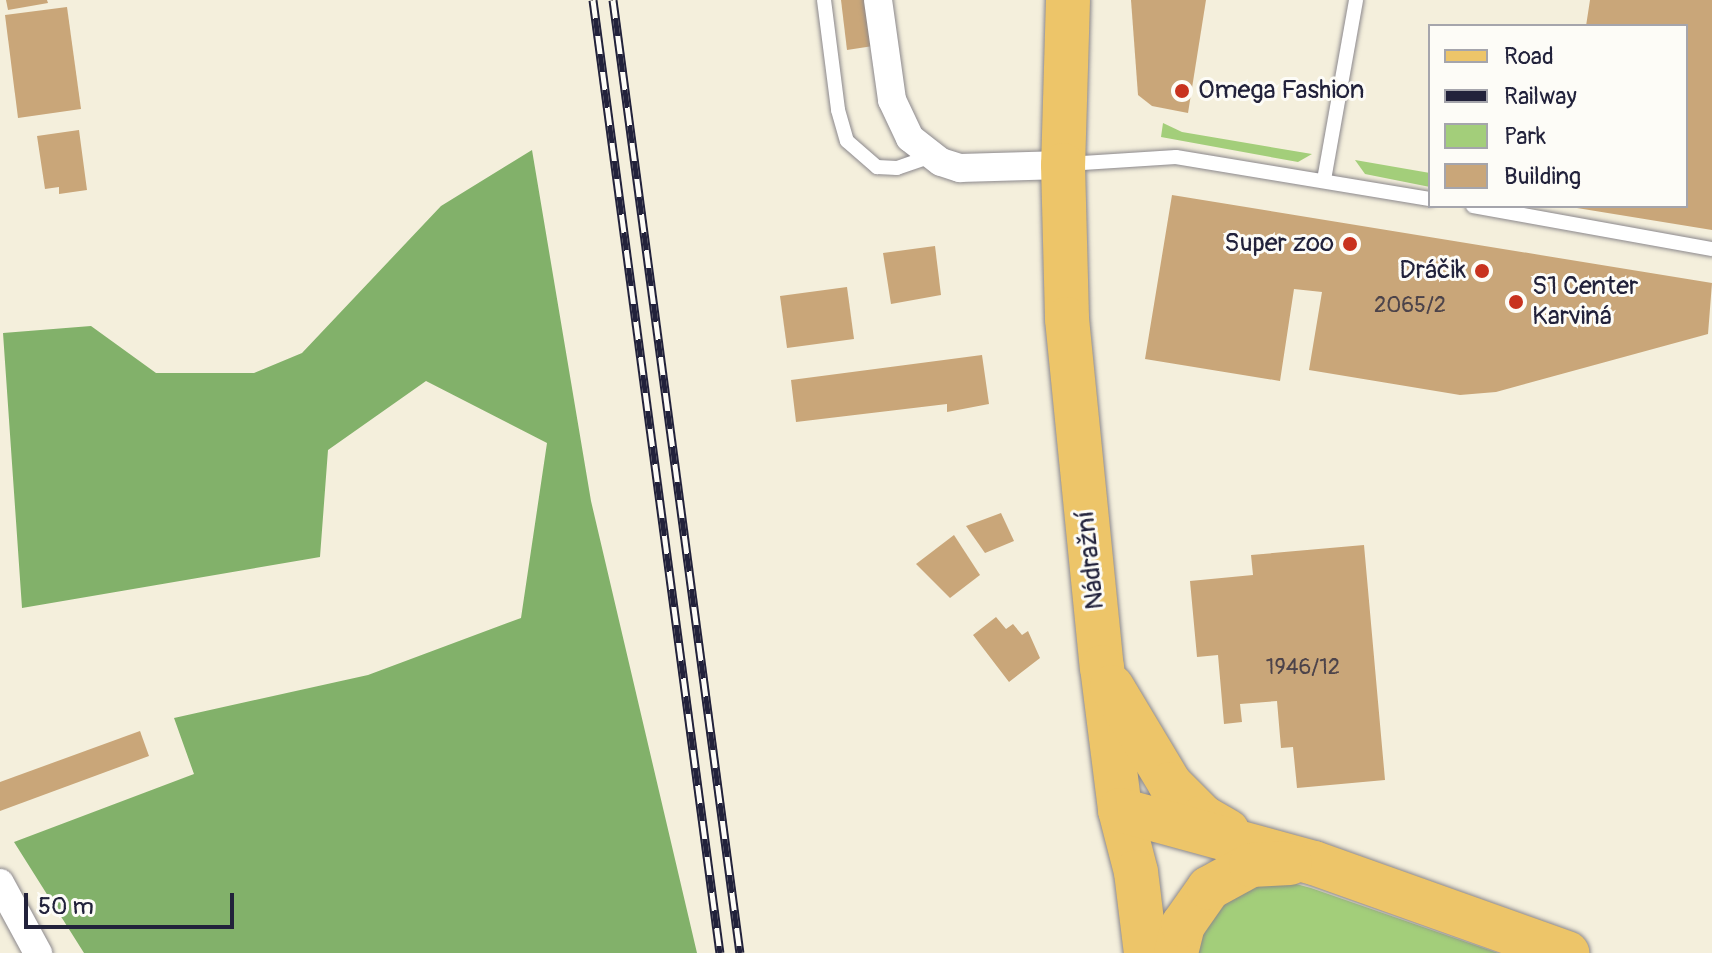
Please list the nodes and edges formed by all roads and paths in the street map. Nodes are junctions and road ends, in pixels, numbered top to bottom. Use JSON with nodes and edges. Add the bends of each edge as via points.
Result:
{"nodes":[{"id":1,"x":824,"y":0,"type":"edge"},
{"id":2,"x":878,"y":0,"type":"edge"},
{"id":3,"x":1068,"y":0,"type":"edge"},
{"id":4,"x":1356,"y":0,"type":"edge"},
{"id":5,"x":932,"y":156,"type":"junction"},
{"id":6,"x":1063,"y":165,"type":"junction"},
{"id":7,"x":1324,"y":180,"type":"junction"},
{"id":8,"x":1428,"y":199,"type":"edge"},
{"id":9,"x":1484,"y":208,"type":"edge"},
{"id":10,"x":1712,"y":249,"type":"edge"},
{"id":11,"x":1102,"y":667,"type":"junction"},
{"id":12,"x":1120,"y":810,"type":"junction"},
{"id":13,"x":1265,"y":850,"type":"junction"},
{"id":14,"x":1314,"y":863,"type":"junction"},
{"id":15,"x":0,"y":883,"type":"edge"},
{"id":16,"x":38,"y":953,"type":"edge"},
{"id":17,"x":1126,"y":953,"type":"edge"},
{"id":18,"x":1146,"y":953,"type":"edge"},
{"id":19,"x":1176,"y":953,"type":"edge"},
{"id":20,"x":1567,"y":953,"type":"edge"}],
"edges":[{"from":1,"to":5,"type":"lane","via":[[847,141],[877,167],[897,168]]},
{"from":2,"to":5,"type":"street","via":[[897,119]]},
{"from":3,"to":6,"type":"main road","name":"Nádražní"},
{"from":4,"to":7,"type":"lane"},
{"from":5,"to":6,"type":"street","via":[[960,168],[986,171]]},
{"from":6,"to":7,"type":"lane","via":[[1176,157]]},
{"from":6,"to":11,"type":"main road","name":"Nádražní","via":[[1067,319]]},
{"from":7,"to":8,"type":"lane"},
{"from":9,"to":10,"type":"lane"},
{"from":11,"to":12,"type":"main road","name":"Nádražní"},
{"from":11,"to":13,"type":"main road","via":[[1156,764],[1185,802]]},
{"from":12,"to":13,"type":"main road"},
{"from":12,"to":17,"type":"main road","via":[[1117,874]]},
{"from":12,"to":18,"type":"main road","name":"Nádražní","via":[[1136,872]]},
{"from":13,"to":14,"type":"main road"},
{"from":14,"to":19,"type":"main road","via":[[1251,865],[1222,878],[1191,911]]},
{"from":14,"to":20,"type":"main road"},
{"from":15,"to":16,"type":"street"}]}
